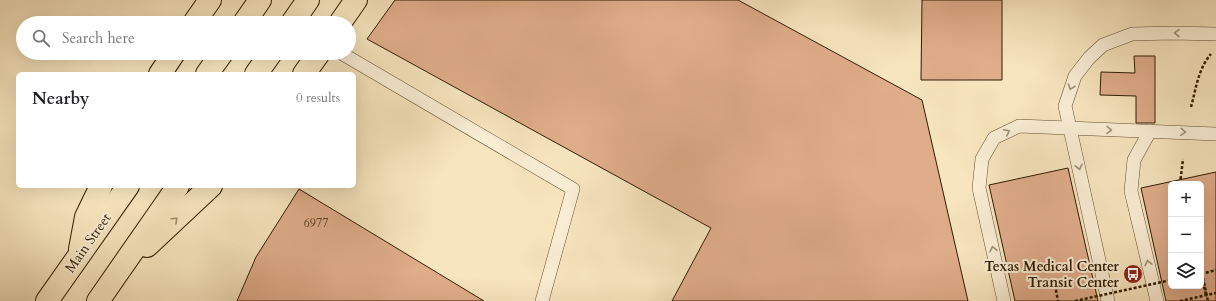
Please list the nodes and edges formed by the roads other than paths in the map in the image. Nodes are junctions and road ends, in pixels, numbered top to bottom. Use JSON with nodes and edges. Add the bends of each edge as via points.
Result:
{"nodes":[{"id":1,"x":210,"y":0,"type":"edge"},
{"id":2,"x":260,"y":0,"type":"edge"},
{"id":3,"x":308,"y":0,"type":"edge"},
{"id":4,"x":356,"y":0,"type":"edge"},
{"id":5,"x":199,"y":16,"type":"edge"},
{"id":6,"x":249,"y":16,"type":"edge"},
{"id":7,"x":297,"y":16,"type":"edge"},
{"id":8,"x":345,"y":16,"type":"edge"},
{"id":9,"x":1216,"y":34,"type":"edge"},
{"id":10,"x":169,"y":60,"type":"edge"},
{"id":11,"x":217,"y":60,"type":"edge"},
{"id":12,"x":266,"y":60,"type":"edge"},
{"id":13,"x":314,"y":60,"type":"edge"},
{"id":14,"x":353,"y":60,"type":"edge"},
{"id":15,"x":161,"y":72,"type":"edge"},
{"id":16,"x":209,"y":72,"type":"edge"},
{"id":17,"x":257,"y":72,"type":"edge"},
{"id":18,"x":305,"y":72,"type":"edge"},
{"id":19,"x":1070,"y":129,"type":"junction"},
{"id":20,"x":1150,"y":130,"type":"junction"},
{"id":21,"x":1216,"y":134,"type":"edge"},
{"id":22,"x":100,"y":188,"type":"edge"},
{"id":23,"x":127,"y":188,"type":"edge"},
{"id":24,"x":177,"y":188,"type":"edge"},
{"id":25,"x":209,"y":188,"type":"edge"},
{"id":26,"x":79,"y":256,"type":"junction"},
{"id":27,"x":116,"y":275,"type":"junction"},
{"id":28,"x":47,"y":301,"type":"edge"},
{"id":29,"x":98,"y":301,"type":"edge"},
{"id":30,"x":542,"y":301,"type":"edge"},
{"id":31,"x":1004,"y":301,"type":"edge"},
{"id":32,"x":1108,"y":301,"type":"edge"},
{"id":33,"x":1157,"y":301,"type":"edge"}],
"edges":[{"from":1,"to":5,"type":"main road"},
{"from":2,"to":6,"type":"main road"},
{"from":3,"to":7,"type":"main road"},
{"from":4,"to":8,"type":"main road"},
{"from":9,"to":19,"type":"lane","one_way":true,"via":[[1132,34],[1103,45],[1075,76],[1065,106]]},
{"from":10,"to":15,"type":"main road"},
{"from":11,"to":16,"type":"main road"},
{"from":12,"to":17,"type":"main road"},
{"from":13,"to":18,"type":"main road"},
{"from":14,"to":30,"type":"lane","via":[[573,189]]},
{"from":19,"to":20,"type":"lane","one_way":true},
{"from":31,"to":19,"type":"lane","one_way":true,"via":[[979,188],[982,159],[994,138],[1019,126]]},
{"from":19,"to":32,"type":"lane","one_way":true},
{"from":20,"to":21,"type":"lane","one_way":true},
{"from":33,"to":20,"type":"lane","one_way":true,"via":[[1131,191],[1134,160]]},
{"from":22,"to":26,"type":"main road","via":[[86,217]]},
{"from":23,"to":26,"type":"main road","name":"Main Street"},
{"from":24,"to":27,"type":"main road"},
{"from":27,"to":25,"type":"main road","one_way":true},
{"from":26,"to":28,"type":"main road","name":"Main Street"},
{"from":27,"to":29,"type":"main road"}]}
